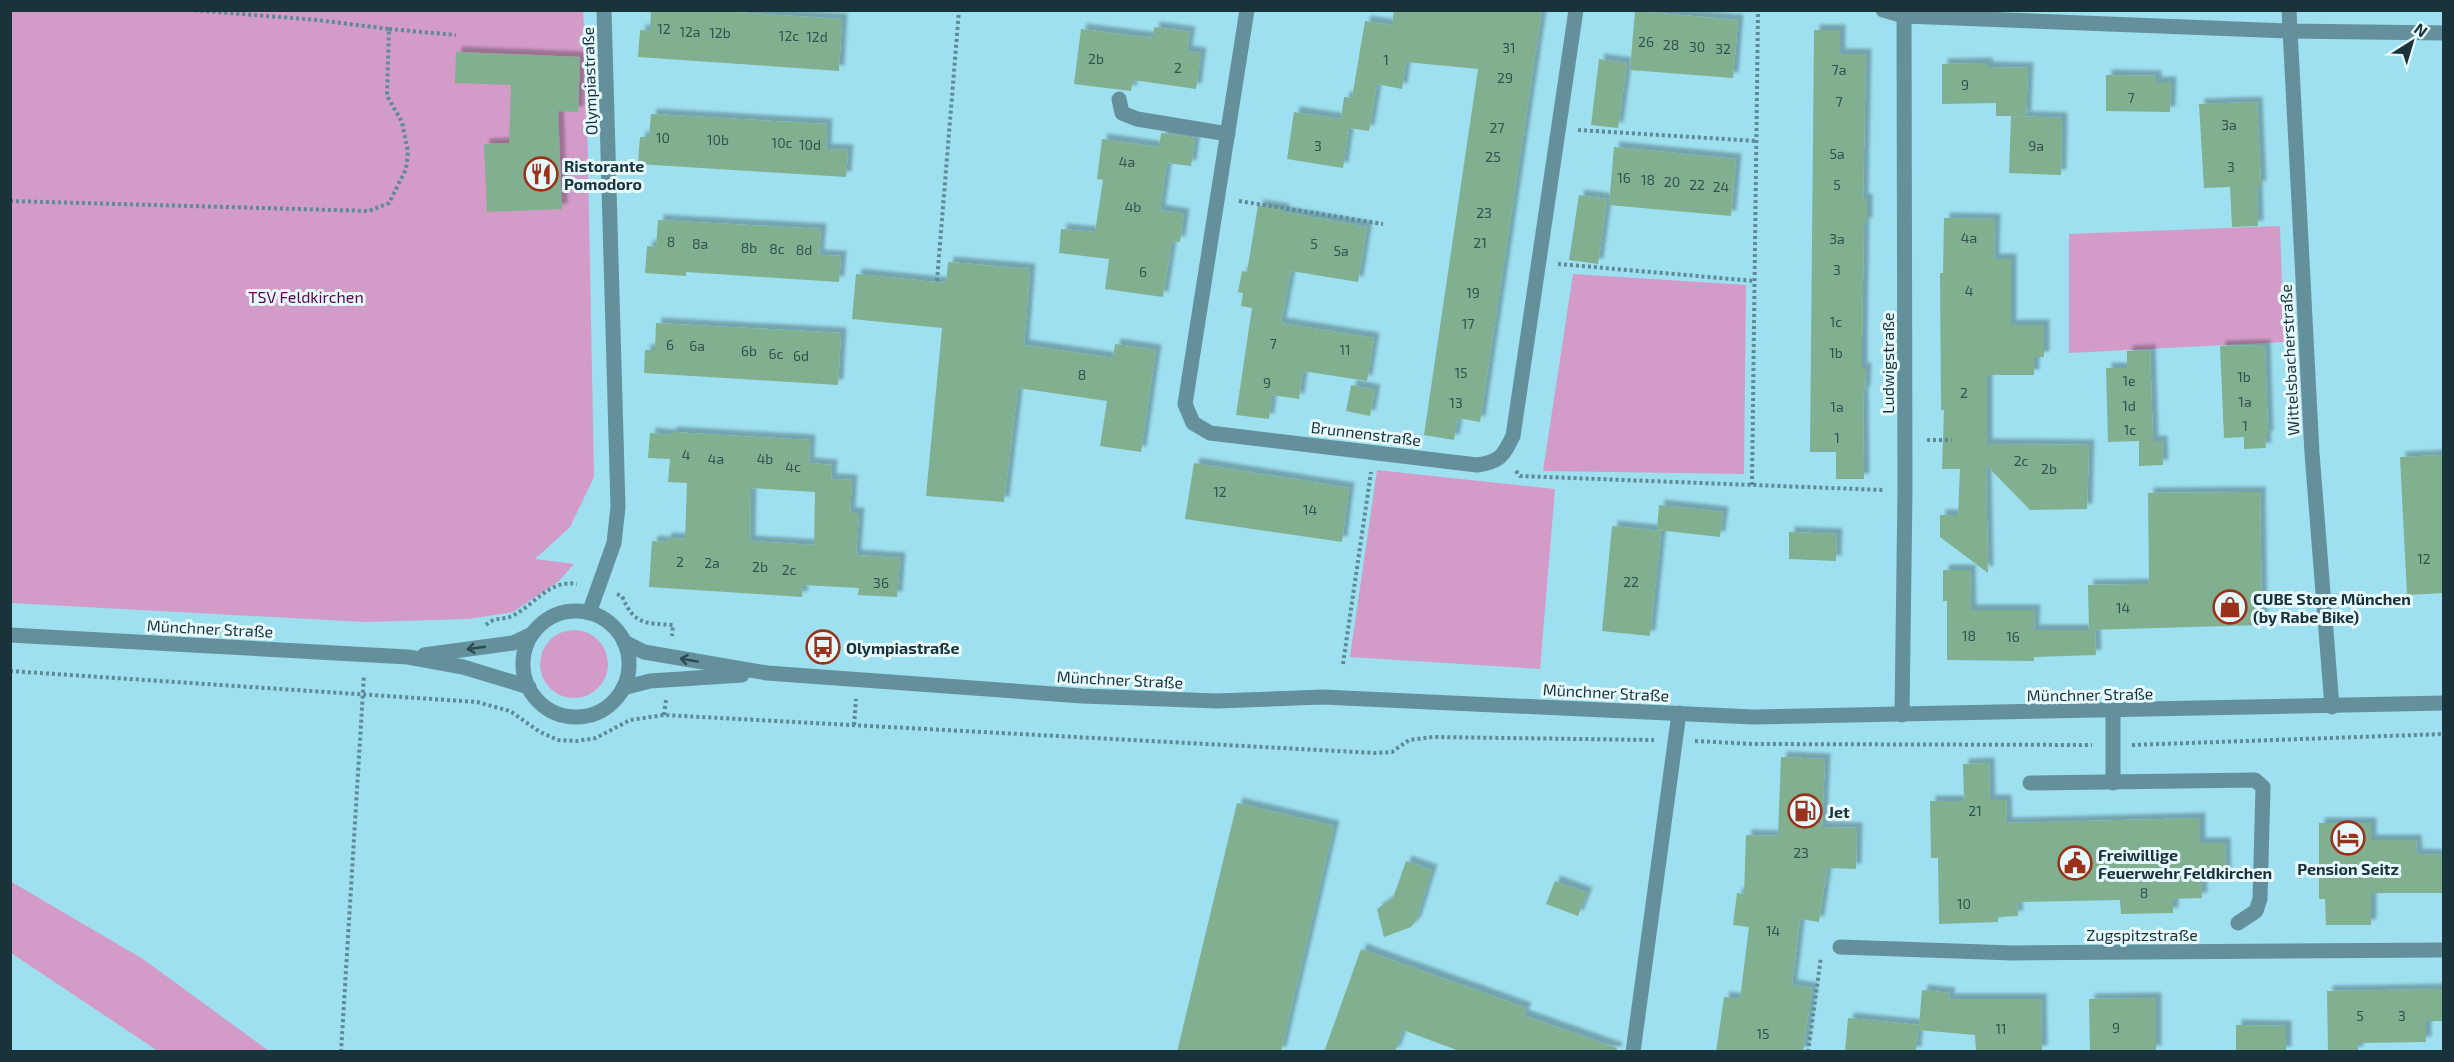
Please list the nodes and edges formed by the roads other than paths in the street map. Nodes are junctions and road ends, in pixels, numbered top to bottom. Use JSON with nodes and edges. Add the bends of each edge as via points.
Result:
{"nodes":[{"id":1,"x":604,"y":10,"type":"edge"},
{"id":2,"x":1247,"y":10,"type":"edge"},
{"id":3,"x":1576,"y":10,"type":"edge"},
{"id":4,"x":1883,"y":10,"type":"edge"},
{"id":5,"x":2289,"y":10,"type":"edge"},
{"id":6,"x":1904,"y":13,"type":"edge"},
{"id":7,"x":2289,"y":31,"type":"junction"},
{"id":8,"x":2444,"y":33,"type":"edge"},
{"id":9,"x":1119,"y":99,"type":"dead end"},
{"id":10,"x":1228,"y":134,"type":"junction"},
{"id":11,"x":590,"y":613,"type":"junction"},
{"id":12,"x":532,"y":634,"type":"junction"},
{"id":13,"x":10,"y":635,"type":"edge"},
{"id":14,"x":624,"y":642,"type":"junction"},
{"id":15,"x":408,"y":657,"type":"junction"},
{"id":16,"x":767,"y":673,"type":"junction"},
{"id":17,"x":529,"y":687,"type":"junction"},
{"id":18,"x":623,"y":687,"type":"junction"},
{"id":19,"x":2444,"y":703,"type":"edge"},
{"id":20,"x":2332,"y":707,"type":"junction"},
{"id":21,"x":2113,"y":711,"type":"junction"},
{"id":22,"x":1679,"y":713,"type":"junction"},
{"id":23,"x":1902,"y":715,"type":"junction"},
{"id":24,"x":2030,"y":783,"type":"dead end"},
{"id":25,"x":2113,"y":783,"type":"junction"},
{"id":26,"x":2238,"y":923,"type":"dead end"},
{"id":27,"x":1840,"y":946,"type":"dead end"},
{"id":28,"x":2444,"y":950,"type":"edge"},
{"id":29,"x":1633,"y":1052,"type":"edge"}],
"edges":[{"from":1,"to":11,"type":"street","name":"Olympiastraße","via":[[618,507],[614,543]]},
{"from":2,"to":10,"type":"street","name":"Brunnenstraße"},
{"from":3,"to":10,"type":"street","name":"Brunnenstraße","via":[[1513,436],[1504,455],[1492,463],[1477,465],[1210,433],[1193,423],[1185,404]]},
{"from":4,"to":6,"type":"street"},
{"from":5,"to":7,"type":"street","name":"Wittelsbacherstraße"},
{"from":6,"to":7,"type":"street"},
{"from":6,"to":23,"type":"street","name":"Ludwigstraße"},
{"from":7,"to":8,"type":"street"},
{"from":7,"to":20,"type":"street","name":"Wittelsbacherstraße","via":[[2312,453]]},
{"from":9,"to":10,"type":"street","via":[[1122,112],[1137,119]]},
{"from":11,"to":12,"type":"street","name":"Münchner Straße","via":[[558,614]]},
{"from":11,"to":14,"type":"street","name":"Münchner Straße","via":[[610,624]]},
{"from":12,"to":15,"type":"street","name":"Münchner Straße","one_way":true,"via":[[513,643]]},
{"from":12,"to":17,"type":"street","via":[[523,660]]},
{"from":13,"to":15,"type":"street","name":"Münchner Straße"},
{"from":16,"to":14,"type":"street","name":"Münchner Straße","one_way":true,"via":[[644,652]]},
{"from":14,"to":18,"type":"street","via":[[628,665]]},
{"from":15,"to":17,"type":"street","name":"Münchner Straße"},
{"from":16,"to":18,"type":"street","name":"Münchner Straße","via":[[650,681]]},
{"from":16,"to":22,"type":"street","name":"Münchner Straße","via":[[1082,696],[1217,701],[1323,697]]},
{"from":17,"to":18,"type":"street","via":[[553,712],[576,717],[609,705]]},
{"from":19,"to":20,"type":"street","name":"Münchner Straße"},
{"from":20,"to":21,"type":"street","name":"Münchner Straße"},
{"from":21,"to":23,"type":"street","name":"Münchner Straße"},
{"from":21,"to":25,"type":"street"},
{"from":22,"to":23,"type":"street","name":"Münchner Straße","via":[[1753,717]]},
{"from":22,"to":29,"type":"street"},
{"from":24,"to":25,"type":"street"},
{"from":25,"to":26,"type":"street","via":[[2255,780],[2263,787],[2260,899],[2256,911]]},
{"from":27,"to":28,"type":"street","name":"Zugspitzstraße","via":[[2013,952]]}]}
